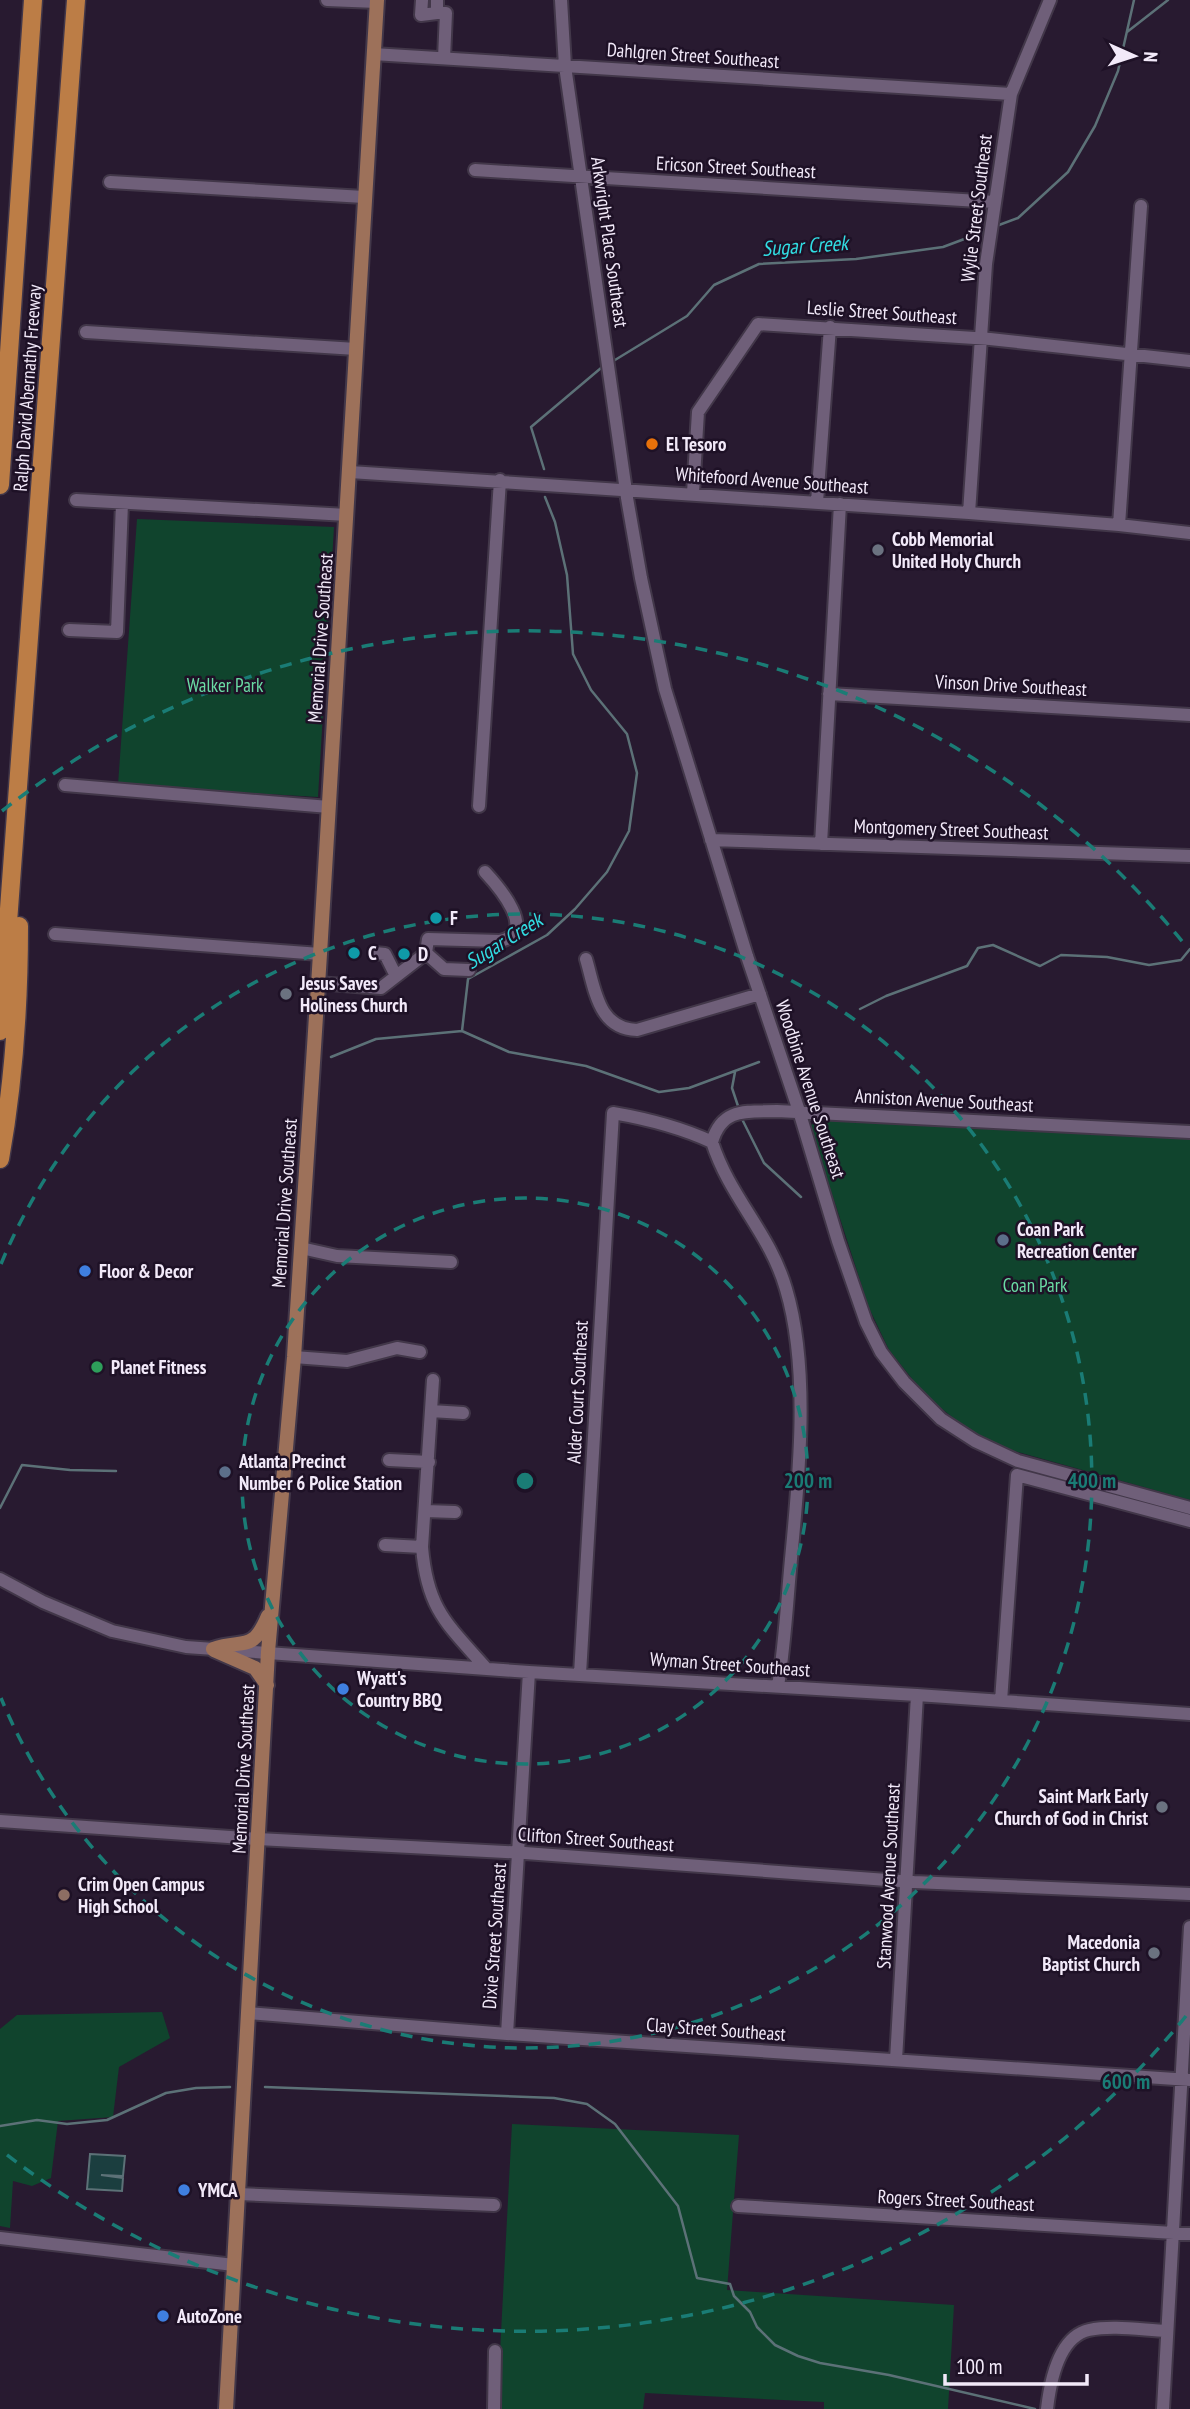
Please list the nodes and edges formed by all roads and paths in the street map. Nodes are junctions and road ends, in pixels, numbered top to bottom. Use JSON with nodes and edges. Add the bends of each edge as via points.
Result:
{"nodes":[{"id":1,"x":27,"y":0,"type":"edge"},
{"id":2,"x":33,"y":0,"type":"edge"},
{"id":3,"x":327,"y":0,"type":"edge"},
{"id":4,"x":422,"y":0,"type":"edge"},
{"id":5,"x":561,"y":0,"type":"edge"},
{"id":6,"x":1050,"y":0,"type":"edge"},
{"id":7,"x":377,"y":1,"type":"edge"},
{"id":8,"x":76,"y":6,"type":"edge"},
{"id":9,"x":437,"y":6,"type":"edge"},
{"id":10,"x":373,"y":54,"type":"junction"},
{"id":11,"x":444,"y":58,"type":"junction"},
{"id":12,"x":565,"y":66,"type":"junction"},
{"id":13,"x":27,"y":77,"type":"junction"},
{"id":14,"x":1011,"y":94,"type":"junction"},
{"id":15,"x":475,"y":170,"type":"dead end"},
{"id":16,"x":581,"y":177,"type":"junction"},
{"id":17,"x":110,"y":182,"type":"dead end"},
{"id":18,"x":364,"y":197,"type":"junction"},
{"id":19,"x":995,"y":202,"type":"junction"},
{"id":20,"x":1141,"y":206,"type":"dead end"},
{"id":21,"x":830,"y":327,"type":"junction"},
{"id":22,"x":86,"y":332,"type":"dead end"},
{"id":23,"x":982,"y":339,"type":"junction"},
{"id":24,"x":356,"y":349,"type":"junction"},
{"id":25,"x":1130,"y":353,"type":"junction"},
{"id":26,"x":1190,"y":361,"type":"edge"},
{"id":27,"x":350,"y":472,"type":"junction"},
{"id":28,"x":500,"y":480,"type":"junction"},
{"id":29,"x":0,"y":485,"type":"edge"},
{"id":30,"x":626,"y":489,"type":"junction"},
{"id":31,"x":693,"y":493,"type":"junction"},
{"id":32,"x":76,"y":500,"type":"dead end"},
{"id":33,"x":817,"y":502,"type":"junction"},
{"id":34,"x":122,"y":503,"type":"junction"},
{"id":35,"x":840,"y":504,"type":"junction"},
{"id":36,"x":969,"y":513,"type":"junction"},
{"id":37,"x":347,"y":514,"type":"junction"},
{"id":38,"x":1119,"y":525,"type":"junction"},
{"id":39,"x":1190,"y":533,"type":"edge"},
{"id":40,"x":69,"y":630,"type":"dead end"},
{"id":41,"x":830,"y":694,"type":"junction"},
{"id":42,"x":1190,"y":715,"type":"edge"},
{"id":43,"x":65,"y":785,"type":"dead end"},
{"id":44,"x":18,"y":797,"type":"junction"},
{"id":45,"x":479,"y":806,"type":"dead end"},
{"id":46,"x":329,"y":807,"type":"junction"},
{"id":47,"x":711,"y":840,"type":"junction"},
{"id":48,"x":821,"y":844,"type":"junction"},
{"id":49,"x":1190,"y":856,"type":"edge"},
{"id":50,"x":485,"y":872,"type":"dead end"},
{"id":51,"x":55,"y":934,"type":"dead end"},
{"id":52,"x":375,"y":953,"type":"dead end"},
{"id":53,"x":426,"y":953,"type":"junction"},
{"id":54,"x":320,"y":954,"type":"junction"},
{"id":55,"x":586,"y":958,"type":"dead end"},
{"id":56,"x":469,"y":970,"type":"dead end"},
{"id":57,"x":396,"y":976,"type":"junction"},
{"id":58,"x":318,"y":983,"type":"junction"},
{"id":59,"x":760,"y":994,"type":"junction"},
{"id":60,"x":0,"y":1031,"type":"edge"},
{"id":61,"x":799,"y":1111,"type":"junction"},
{"id":62,"x":1190,"y":1132,"type":"edge"},
{"id":63,"x":712,"y":1142,"type":"junction"},
{"id":64,"x":0,"y":1159,"type":"edge"},
{"id":65,"x":301,"y":1248,"type":"junction"},
{"id":66,"x":450,"y":1262,"type":"dead end"},
{"id":67,"x":420,"y":1352,"type":"dead end"},
{"id":68,"x":293,"y":1357,"type":"junction"},
{"id":69,"x":433,"y":1380,"type":"dead end"},
{"id":70,"x":431,"y":1410,"type":"junction"},
{"id":71,"x":463,"y":1413,"type":"dead end"},
{"id":72,"x":389,"y":1460,"type":"dead end"},
{"id":73,"x":429,"y":1462,"type":"junction"},
{"id":74,"x":1190,"y":1508,"type":"edge"},
{"id":75,"x":425,"y":1511,"type":"junction"},
{"id":76,"x":455,"y":1512,"type":"dead end"},
{"id":77,"x":1190,"y":1521,"type":"edge"},
{"id":78,"x":385,"y":1545,"type":"dead end"},
{"id":79,"x":422,"y":1547,"type":"junction"},
{"id":80,"x":0,"y":1578,"type":"edge"},
{"id":81,"x":272,"y":1605,"type":"junction"},
{"id":82,"x":213,"y":1649,"type":"junction"},
{"id":83,"x":268,"y":1652,"type":"junction"},
{"id":84,"x":485,"y":1667,"type":"junction"},
{"id":85,"x":529,"y":1672,"type":"junction"},
{"id":86,"x":580,"y":1674,"type":"junction"},
{"id":87,"x":267,"y":1685,"type":"junction"},
{"id":88,"x":778,"y":1686,"type":"junction"},
{"id":89,"x":917,"y":1695,"type":"junction"},
{"id":90,"x":1001,"y":1701,"type":"junction"},
{"id":91,"x":1190,"y":1714,"type":"edge"},
{"id":92,"x":0,"y":1821,"type":"edge"},
{"id":93,"x":258,"y":1839,"type":"junction"},
{"id":94,"x":519,"y":1853,"type":"junction"},
{"id":95,"x":907,"y":1881,"type":"junction"},
{"id":96,"x":1190,"y":1894,"type":"edge"},
{"id":97,"x":1190,"y":1927,"type":"edge"},
{"id":98,"x":248,"y":2012,"type":"junction"},
{"id":99,"x":507,"y":2034,"type":"junction"},
{"id":100,"x":896,"y":2060,"type":"junction"},
{"id":101,"x":1186,"y":2080,"type":"edge"},
{"id":102,"x":238,"y":2194,"type":"junction"},
{"id":103,"x":494,"y":2205,"type":"dead end"},
{"id":104,"x":738,"y":2206,"type":"dead end"},
{"id":105,"x":1173,"y":2233,"type":"junction"},
{"id":106,"x":1190,"y":2234,"type":"edge"},
{"id":107,"x":0,"y":2238,"type":"edge"},
{"id":108,"x":233,"y":2265,"type":"junction"},
{"id":109,"x":1167,"y":2330,"type":"junction"},
{"id":110,"x":495,"y":2351,"type":"dead end"},
{"id":111,"x":226,"y":2409,"type":"edge"},
{"id":112,"x":494,"y":2409,"type":"edge"},
{"id":113,"x":1047,"y":2409,"type":"edge"},
{"id":114,"x":1163,"y":2409,"type":"edge"}],
"edges":[{"from":1,"to":13,"type":"highway"},
{"from":2,"to":13,"type":"highway","name":"Ralph David Abernathy Freeway"},
{"from":3,"to":7,"type":"street"},
{"from":4,"to":9,"type":"street","via":[[421,15]]},
{"from":5,"to":12,"type":"street","name":"Arkwright Place Southeast"},
{"from":6,"to":14,"type":"street","name":"Wylie Street Southeast"},
{"from":7,"to":10,"type":"main road","name":"Memorial Drive Southeast"},
{"from":8,"to":44,"type":"highway","name":"Ralph David Abernathy Freeway"},
{"from":9,"to":11,"type":"street","via":[[446,13]]},
{"from":10,"to":11,"type":"street","name":"Dahlgren Street Southeast"},
{"from":10,"to":18,"type":"main road","name":"Memorial Drive Southeast"},
{"from":11,"to":12,"type":"street","name":"Dahlgren Street Southeast"},
{"from":12,"to":14,"type":"street","name":"Dahlgren Street Southeast"},
{"from":12,"to":16,"type":"street","name":"Arkwright Place Southeast"},
{"from":13,"to":29,"type":"highway","name":"Ralph David Abernathy Freeway"},
{"from":14,"to":19,"type":"street","name":"Wylie Street Southeast"},
{"from":15,"to":16,"type":"street","name":"Ericson Street Southeast"},
{"from":16,"to":19,"type":"street","name":"Ericson Street Southeast"},
{"from":16,"to":30,"type":"street","name":"Arkwright Place Southeast"},
{"from":17,"to":18,"type":"street"},
{"from":18,"to":24,"type":"main road","name":"Memorial Drive Southeast"},
{"from":19,"to":23,"type":"street","name":"Wylie Street Southeast"},
{"from":20,"to":25,"type":"street"},
{"from":21,"to":23,"type":"street","name":"Leslie Street Southeast"},
{"from":21,"to":31,"type":"street","name":"Leslie Street Southeast","via":[[758,324],[698,412]]},
{"from":21,"to":33,"type":"street"},
{"from":22,"to":24,"type":"street"},
{"from":23,"to":25,"type":"street","name":"Leslie Street Southeast"},
{"from":23,"to":36,"type":"street","name":"Wylie Street Southeast"},
{"from":24,"to":27,"type":"main road","name":"Memorial Drive Southeast"},
{"from":25,"to":26,"type":"street","name":"Leslie Street Southeast"},
{"from":25,"to":38,"type":"street"},
{"from":27,"to":28,"type":"street","name":"Whitefoord Avenue Southeast"},
{"from":27,"to":37,"type":"main road","name":"Memorial Drive Southeast"},
{"from":28,"to":30,"type":"street","name":"Whitefoord Avenue Southeast"},
{"from":28,"to":45,"type":"street"},
{"from":30,"to":31,"type":"street","name":"Whitefoord Avenue Southeast"},
{"from":30,"to":47,"type":"street","name":"Woodbine Avenue Southeast","via":[[665,689]]},
{"from":31,"to":33,"type":"street","name":"Whitefoord Avenue Southeast"},
{"from":32,"to":34,"type":"street"},
{"from":33,"to":35,"type":"street","name":"Whitefoord Avenue Southeast"},
{"from":34,"to":37,"type":"street"},
{"from":34,"to":40,"type":"street","via":[[117,632]]},
{"from":35,"to":36,"type":"street","name":"Whitefoord Avenue Southeast"},
{"from":35,"to":41,"type":"street"},
{"from":36,"to":38,"type":"street","name":"Whitefoord Avenue Southeast"},
{"from":37,"to":46,"type":"main road","name":"Memorial Drive Southeast"},
{"from":38,"to":39,"type":"street","name":"Whitefoord Avenue Southeast"},
{"from":41,"to":42,"type":"street","name":"Vinson Drive Southeast"},
{"from":41,"to":48,"type":"street"},
{"from":43,"to":46,"type":"street"},
{"from":44,"to":60,"type":"highway","name":"Ralph David Abernathy Freeway"},
{"from":44,"to":64,"type":"highway","via":[[18,1019]]},
{"from":46,"to":54,"type":"main road","name":"Memorial Drive Southeast"},
{"from":47,"to":48,"type":"street","name":"Montgomery Street Southeast"},
{"from":47,"to":59,"type":"street","name":"Woodbine Avenue Southeast"},
{"from":48,"to":49,"type":"street","name":"Montgomery Street Southeast"},
{"from":50,"to":53,"type":"street","via":[[515,915],[514,932],[500,941],[428,939]]},
{"from":51,"to":54,"type":"street"},
{"from":52,"to":57,"type":"street","via":[[385,954]]},
{"from":53,"to":56,"type":"street","via":[[444,969]]},
{"from":53,"to":57,"type":"street"},
{"from":54,"to":58,"type":"main road","name":"Memorial Drive Southeast"},
{"from":55,"to":59,"type":"street","via":[[605,1016],[629,1030]]},
{"from":57,"to":58,"type":"street","via":[[381,988]]},
{"from":58,"to":65,"type":"main road","name":"Memorial Drive Southeast"},
{"from":59,"to":61,"type":"street","name":"Woodbine Avenue Southeast"},
{"from":61,"to":62,"type":"street","name":"Anniston Avenue Southeast"},
{"from":61,"to":63,"type":"street","name":"Anniston Avenue Southeast","via":[[736,1114],[718,1125]]},
{"from":61,"to":74,"type":"street","name":"Woodbine Avenue Southeast","via":[[866,1322],[904,1382],[941,1419],[1001,1454]]},
{"from":63,"to":86,"type":"street","name":"Alder Court Southeast","via":[[688,1130],[613,1113]]},
{"from":63,"to":88,"type":"street","via":[[726,1180],[780,1270],[793,1314],[799,1473]]},
{"from":65,"to":66,"type":"street","via":[[337,1256]]},
{"from":65,"to":68,"type":"main road","name":"Memorial Drive Southeast"},
{"from":67,"to":68,"type":"street","via":[[397,1348],[347,1361]]},
{"from":68,"to":81,"type":"main road","name":"Memorial Drive Southeast"},
{"from":69,"to":70,"type":"street"},
{"from":70,"to":71,"type":"street"},
{"from":70,"to":73,"type":"street"},
{"from":72,"to":73,"type":"street"},
{"from":73,"to":75,"type":"street"},
{"from":75,"to":76,"type":"street"},
{"from":75,"to":79,"type":"street"},
{"from":77,"to":90,"type":"street","via":[[1017,1475]]},
{"from":78,"to":79,"type":"street"},
{"from":79,"to":84,"type":"street","via":[[435,1604],[445,1623]]},
{"from":80,"to":82,"type":"street","name":"Wyman Street Southeast","via":[[112,1632]]},
{"from":81,"to":82,"type":"main road","via":[[256,1637],[239,1646]]},
{"from":81,"to":83,"type":"main road","name":"Memorial Drive Southeast"},
{"from":82,"to":83,"type":"street","name":"Wyman Street Southeast"},
{"from":82,"to":87,"type":"main road","via":[[255,1668]]},
{"from":83,"to":84,"type":"street","name":"Wyman Street Southeast"},
{"from":83,"to":87,"type":"main road","name":"Memorial Drive Southeast"},
{"from":84,"to":85,"type":"street","name":"Wyman Street Southeast"},
{"from":85,"to":86,"type":"street","name":"Wyman Street Southeast"},
{"from":85,"to":94,"type":"street","name":"Dixie Street Southeast"},
{"from":86,"to":88,"type":"street","name":"Wyman Street Southeast"},
{"from":87,"to":93,"type":"main road","name":"Memorial Drive Southeast"},
{"from":88,"to":89,"type":"street","name":"Wyman Street Southeast"},
{"from":89,"to":90,"type":"street","name":"Wyman Street Southeast"},
{"from":89,"to":95,"type":"street","name":"Stanwood Avenue Southeast"},
{"from":90,"to":91,"type":"street","name":"Wyman Street Southeast"},
{"from":92,"to":93,"type":"street","name":"Clifton Street Southeast"},
{"from":93,"to":94,"type":"street","name":"Clifton Street Southeast"},
{"from":93,"to":98,"type":"main road","name":"Memorial Drive Southeast"},
{"from":94,"to":95,"type":"street","name":"Clifton Street Southeast"},
{"from":94,"to":99,"type":"street","name":"Dixie Street Southeast"},
{"from":95,"to":96,"type":"street","name":"Clifton Street Southeast"},
{"from":95,"to":100,"type":"street","name":"Stanwood Avenue Southeast"},
{"from":97,"to":101,"type":"street"},
{"from":98,"to":99,"type":"street","name":"Clay Street Southeast"},
{"from":98,"to":102,"type":"main road","name":"Memorial Drive Southeast"},
{"from":99,"to":100,"type":"street","name":"Clay Street Southeast"},
{"from":100,"to":101,"type":"street","name":"Clay Street Southeast"},
{"from":101,"to":105,"type":"street"},
{"from":102,"to":103,"type":"street"},
{"from":102,"to":108,"type":"main road","name":"Memorial Drive Southeast"},
{"from":104,"to":105,"type":"street","name":"Rogers Street Southeast"},
{"from":105,"to":106,"type":"street","name":"Rogers Street Southeast"},
{"from":105,"to":109,"type":"street"},
{"from":107,"to":108,"type":"street"},
{"from":108,"to":111,"type":"main road","name":"Memorial Drive Southeast"},
{"from":109,"to":113,"type":"street","via":[[1086,2331],[1069,2343],[1055,2365]]},
{"from":109,"to":114,"type":"street"},
{"from":110,"to":112,"type":"street"}]}
